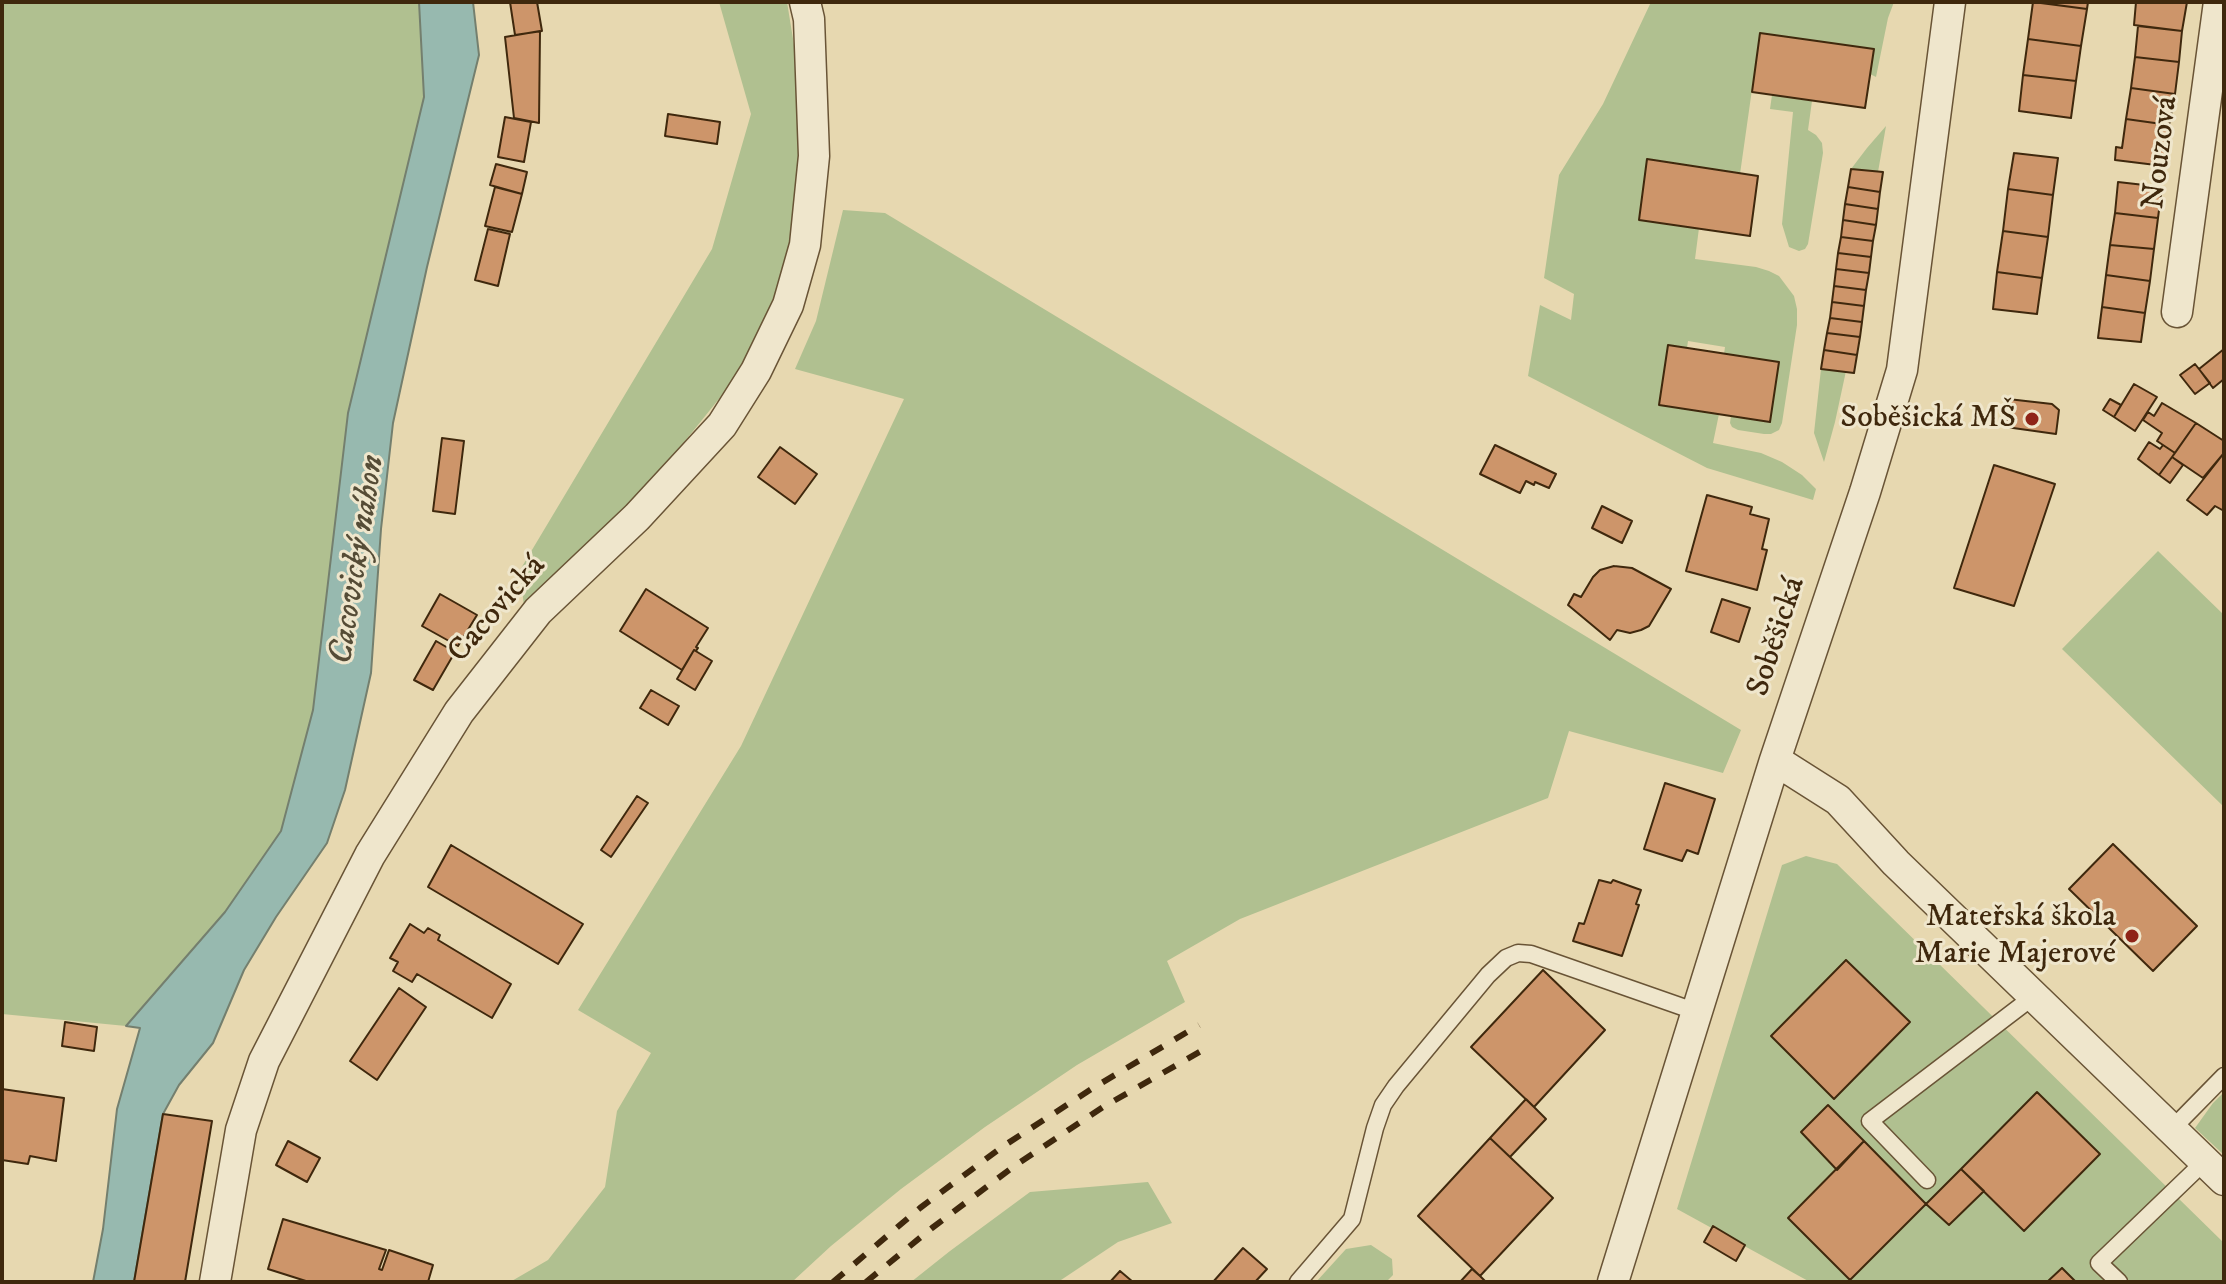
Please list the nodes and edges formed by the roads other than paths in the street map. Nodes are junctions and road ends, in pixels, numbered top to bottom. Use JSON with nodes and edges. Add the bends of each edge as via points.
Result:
{"nodes":[{"id":1,"x":805,"y":2,"type":"edge"},
{"id":2,"x":1950,"y":2,"type":"edge"},
{"id":3,"x":2219,"y":2,"type":"edge"},
{"id":4,"x":2177,"y":312,"type":"dead end"},
{"id":5,"x":1775,"y":760,"type":"junction"},
{"id":6,"x":2034,"y":996,"type":"junction"},
{"id":7,"x":1697,"y":1012,"type":"junction"},
{"id":8,"x":2224,"y":1076,"type":"edge"},
{"id":9,"x":2172,"y":1129,"type":"junction"},
{"id":10,"x":2214,"y":1171,"type":"edge"},
{"id":11,"x":1927,"y":1180,"type":"dead end"},
{"id":12,"x":215,"y":1282,"type":"edge"},
{"id":13,"x":1298,"y":1282,"type":"edge"},
{"id":14,"x":1613,"y":1282,"type":"edge"},
{"id":15,"x":2119,"y":1282,"type":"edge"}],
"edges":[{"from":1,"to":12,"type":"street","name":"Cacovická","via":[[814,156],[805,245],[788,305],[722,425],[637,517],[538,611],[459,712],[370,855],[264,1061],[241,1130]]},
{"from":2,"to":5,"type":"street","name":"Soběšická","via":[[1902,370]]},
{"from":3,"to":4,"type":"street","name":"Nouzová"},
{"from":5,"to":6,"type":"street","via":[[1838,800]]},
{"from":5,"to":7,"type":"street","name":"Soběšická"},
{"from":6,"to":9,"type":"street"},
{"from":6,"to":11,"type":"lane","via":[[1870,1121]]},
{"from":7,"to":13,"type":"lane","via":[[1531,954],[1506,958],[1383,1105],[1352,1219]]},
{"from":7,"to":14,"type":"street","name":"Soběšická"},
{"from":8,"to":9,"type":"lane"},
{"from":9,"to":10,"type":"street"},
{"from":10,"to":15,"type":"lane","via":[[2099,1263]]}]}
